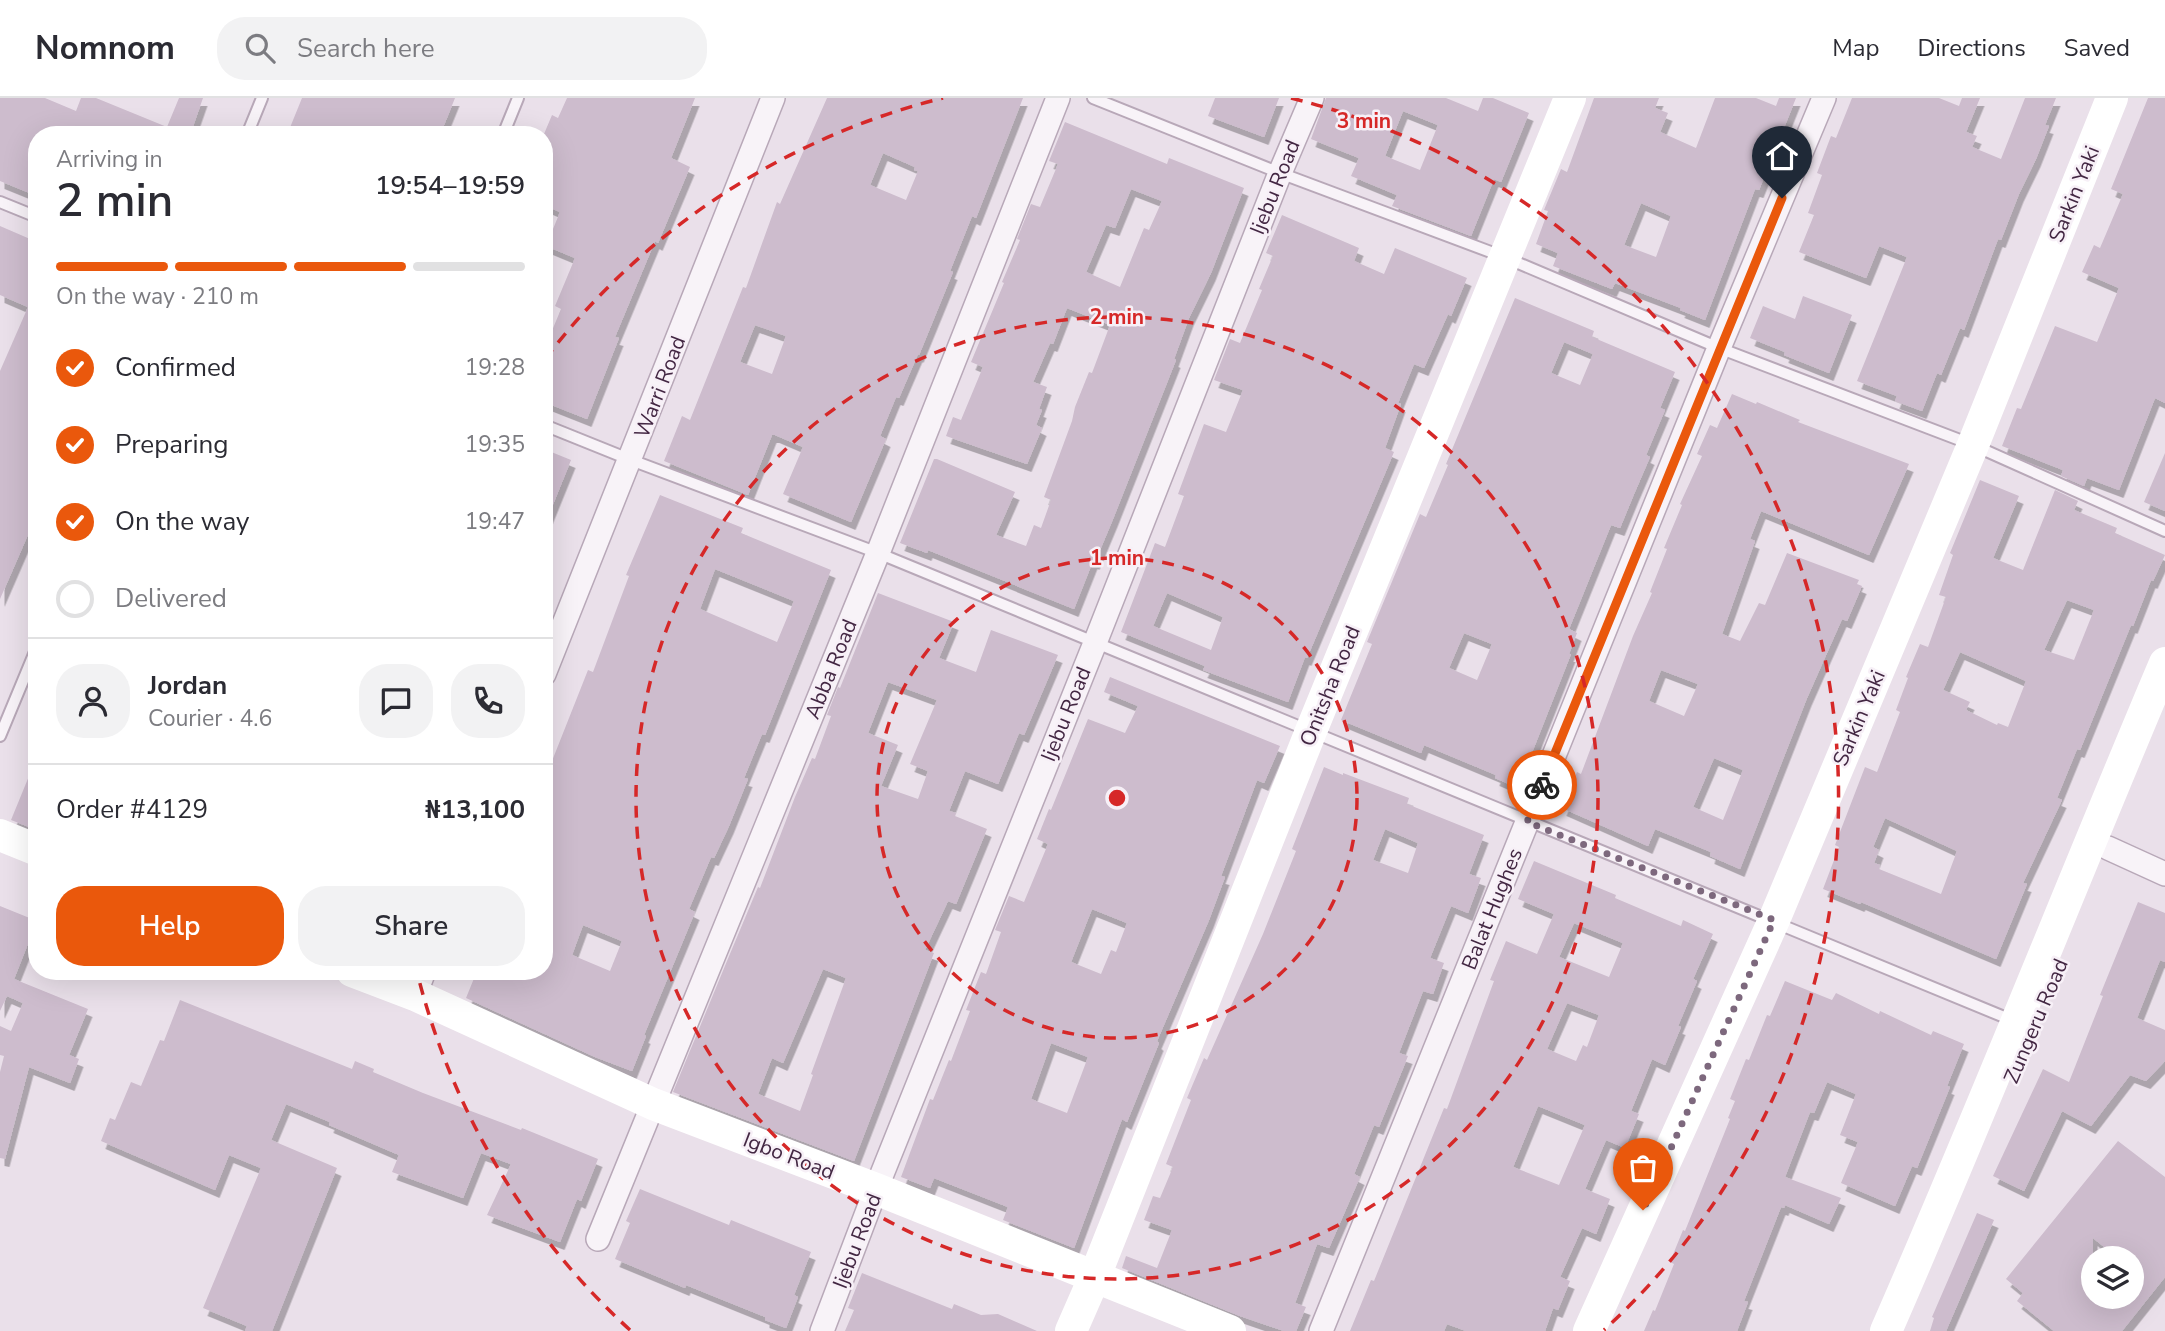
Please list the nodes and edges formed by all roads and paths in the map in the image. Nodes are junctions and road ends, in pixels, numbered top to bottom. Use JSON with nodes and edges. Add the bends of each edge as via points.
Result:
{"nodes":[{"id":1,"x":262,"y":98,"type":"edge"},
{"id":2,"x":518,"y":98,"type":"edge"},
{"id":3,"x":773,"y":98,"type":"edge"},
{"id":4,"x":1058,"y":98,"type":"edge"},
{"id":5,"x":1093,"y":98,"type":"edge"},
{"id":6,"x":1312,"y":98,"type":"edge"},
{"id":7,"x":1570,"y":98,"type":"edge"},
{"id":8,"x":1824,"y":98,"type":"edge"},
{"id":9,"x":2112,"y":98,"type":"edge"},
{"id":10,"x":251,"y":126,"type":"edge"},
{"id":11,"x":507,"y":126,"type":"edge"},
{"id":12,"x":1280,"y":173,"type":"junction"},
{"id":13,"x":0,"y":202,"type":"edge"},
{"id":14,"x":28,"y":213,"type":"edge"},
{"id":15,"x":1504,"y":257,"type":"junction"},
{"id":16,"x":1719,"y":348,"type":"junction"},
{"id":17,"x":553,"y":429,"type":"edge"},
{"id":18,"x":1973,"y":445,"type":"junction"},
{"id":19,"x":631,"y":460,"type":"junction"},
{"id":20,"x":2165,"y":531,"type":"edge"},
{"id":21,"x":878,"y":553,"type":"junction"},
{"id":22,"x":1095,"y":643,"type":"junction"},
{"id":23,"x":553,"y":652,"type":"edge"},
{"id":24,"x":2165,"y":663,"type":"edge"},
{"id":25,"x":28,"y":669,"type":"edge"},
{"id":26,"x":2165,"y":710,"type":"edge"},
{"id":27,"x":1311,"y":731,"type":"junction"},
{"id":28,"x":0,"y":736,"type":"edge"},
{"id":29,"x":1527,"y":822,"type":"junction"},
{"id":30,"x":0,"y":835,"type":"edge"},
{"id":31,"x":28,"y":846,"type":"edge"},
{"id":32,"x":2108,"y":848,"type":"junction"},
{"id":33,"x":2165,"y":874,"type":"edge"},
{"id":34,"x":1774,"y":920,"type":"junction"},
{"id":35,"x":419,"y":983,"type":"edge"},
{"id":36,"x":2016,"y":1021,"type":"junction"},
{"id":37,"x":653,"y":1104,"type":"junction"},
{"id":38,"x":877,"y":1189,"type":"junction"},
{"id":39,"x":598,"y":1239,"type":"dead end"},
{"id":40,"x":1095,"y":1276,"type":"junction"},
{"id":41,"x":822,"y":1331,"type":"edge"},
{"id":42,"x":1071,"y":1331,"type":"edge"},
{"id":43,"x":1230,"y":1331,"type":"edge"},
{"id":44,"x":1321,"y":1331,"type":"edge"},
{"id":45,"x":1589,"y":1331,"type":"edge"},
{"id":46,"x":1886,"y":1331,"type":"edge"},
{"id":47,"x":1908,"y":1331,"type":"edge"}],
"edges":[{"from":1,"to":10,"type":"lane"},
{"from":2,"to":11,"type":"lane"},
{"from":3,"to":19,"type":"street","name":"Warri Road"},
{"from":4,"to":21,"type":"street","name":"Abba Road"},
{"from":5,"to":12,"type":"lane"},
{"from":6,"to":12,"type":"street","name":"Ijebu Road"},
{"from":7,"to":15,"type":"street","name":"Onitsha Road"},
{"from":8,"to":16,"type":"street","name":"Balat Hughes"},
{"from":9,"to":18,"type":"street","name":"Sarkin Yaki"},
{"from":12,"to":15,"type":"lane"},
{"from":12,"to":22,"type":"street","name":"Ijebu Road"},
{"from":13,"to":14,"type":"lane"},
{"from":15,"to":16,"type":"lane"},
{"from":15,"to":27,"type":"street","name":"Onitsha Road"},
{"from":16,"to":18,"type":"lane"},
{"from":16,"to":29,"type":"street","name":"Balat Hughes"},
{"from":17,"to":19,"type":"lane"},
{"from":18,"to":20,"type":"lane"},
{"from":18,"to":34,"type":"street","name":"Sarkin Yaki"},
{"from":19,"to":21,"type":"lane"},
{"from":19,"to":23,"type":"street","name":"Warri Road"},
{"from":21,"to":22,"type":"lane"},
{"from":21,"to":37,"type":"street","name":"Abba Road"},
{"from":22,"to":27,"type":"lane"},
{"from":22,"to":38,"type":"street","name":"Ijebu Road"},
{"from":24,"to":36,"type":"street"},
{"from":25,"to":28,"type":"lane"},
{"from":26,"to":32,"type":"street","name":"Zungeru Road"},
{"from":27,"to":29,"type":"lane"},
{"from":27,"to":40,"type":"street","name":"Onitsha Road"},
{"from":29,"to":34,"type":"lane"},
{"from":29,"to":44,"type":"street","name":"Balat Hughes"},
{"from":30,"to":31,"type":"street"},
{"from":32,"to":33,"type":"street"},
{"from":32,"to":47,"type":"street","name":"Zungeru Road"},
{"from":34,"to":36,"type":"lane"},
{"from":34,"to":45,"type":"street","name":"Sarkin Yaki"},
{"from":35,"to":37,"type":"street","name":"Igbo Road"},
{"from":36,"to":46,"type":"street"},
{"from":37,"to":38,"type":"street","name":"Igbo Road"},
{"from":37,"to":39,"type":"street","name":"Abba Road"},
{"from":38,"to":40,"type":"street","name":"Igbo Road"},
{"from":38,"to":41,"type":"street","name":"Ijebu Road"},
{"from":40,"to":42,"type":"street","name":"Onitsha Road"},
{"from":40,"to":43,"type":"street","name":"Igbo Road"}]}
